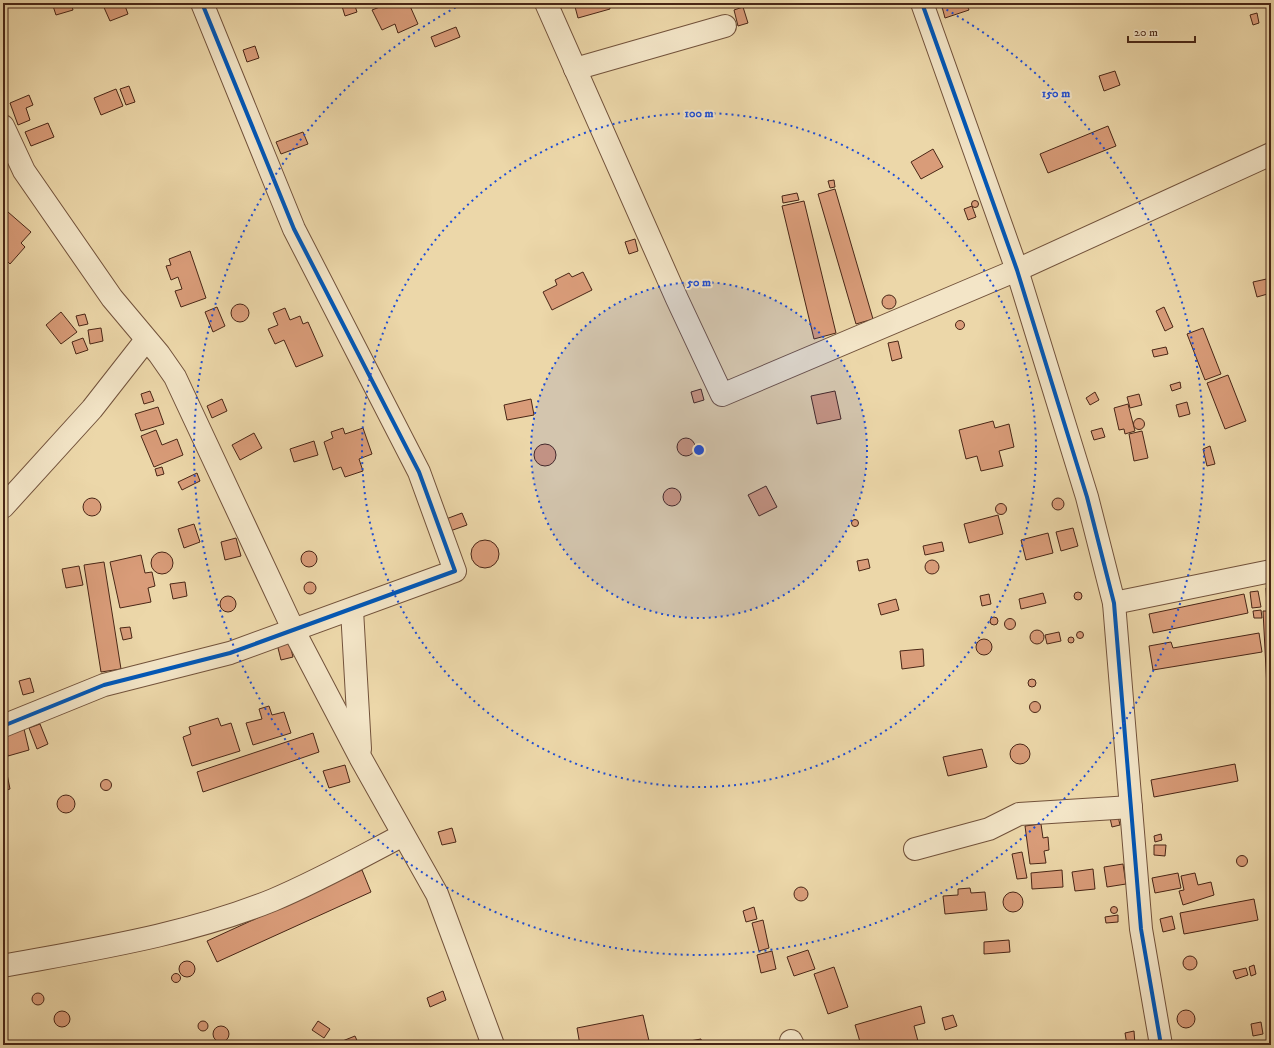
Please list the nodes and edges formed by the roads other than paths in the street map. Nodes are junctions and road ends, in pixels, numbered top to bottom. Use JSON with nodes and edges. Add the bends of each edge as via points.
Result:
{"nodes":[{"id":1,"x":202,"y":3,"type":"edge"},
{"id":2,"x":546,"y":3,"type":"edge"},
{"id":3,"x":922,"y":3,"type":"edge"},
{"id":4,"x":725,"y":26,"type":"dead end"},
{"id":5,"x":575,"y":69,"type":"junction"},
{"id":6,"x":3,"y":126,"type":"edge"},
{"id":7,"x":1270,"y":160,"type":"edge"},
{"id":8,"x":1017,"y":270,"type":"junction"},
{"id":9,"x":146,"y":340,"type":"junction"},
{"id":10,"x":3,"y":507,"type":"edge"},
{"id":11,"x":1271,"y":570,"type":"edge"},
{"id":12,"x":1114,"y":603,"type":"junction"},
{"id":13,"x":352,"y":610,"type":"junction"},
{"id":14,"x":294,"y":631,"type":"junction"},
{"id":15,"x":3,"y":726,"type":"edge"},
{"id":16,"x":360,"y":757,"type":"junction"},
{"id":17,"x":1131,"y":808,"type":"junction"},
{"id":18,"x":404,"y":835,"type":"junction"},
{"id":19,"x":915,"y":849,"type":"dead end"},
{"id":20,"x":3,"y":966,"type":"edge"},
{"id":21,"x":493,"y":1045,"type":"edge"},
{"id":22,"x":1161,"y":1045,"type":"edge"}],
"edges":[{"from":1,"to":13,"type":"street","via":[[294,229],[419,472],[455,571]]},
{"from":2,"to":5,"type":"street"},
{"from":3,"to":8,"type":"street"},
{"from":4,"to":5,"type":"street"},
{"from":5,"to":8,"type":"street","via":[[722,395]]},
{"from":6,"to":9,"type":"street","via":[[24,171],[112,298]]},
{"from":7,"to":8,"type":"street"},
{"from":8,"to":12,"type":"street","via":[[1087,497]]},
{"from":9,"to":10,"type":"street","via":[[92,409]]},
{"from":9,"to":14,"type":"street","via":[[175,377]]},
{"from":11,"to":12,"type":"street"},
{"from":12,"to":17,"type":"street"},
{"from":13,"to":14,"type":"street"},
{"from":13,"to":16,"type":"street"},
{"from":14,"to":15,"type":"street","via":[[230,653],[104,685]]},
{"from":14,"to":16,"type":"street"},
{"from":16,"to":18,"type":"street"},
{"from":17,"to":19,"type":"street","via":[[1019,814],[989,829]]},
{"from":17,"to":22,"type":"street","via":[[1141,929]]},
{"from":18,"to":20,"type":"street","via":[[273,900],[198,926],[122,944]]},
{"from":18,"to":21,"type":"street","via":[[437,894]]}]}
